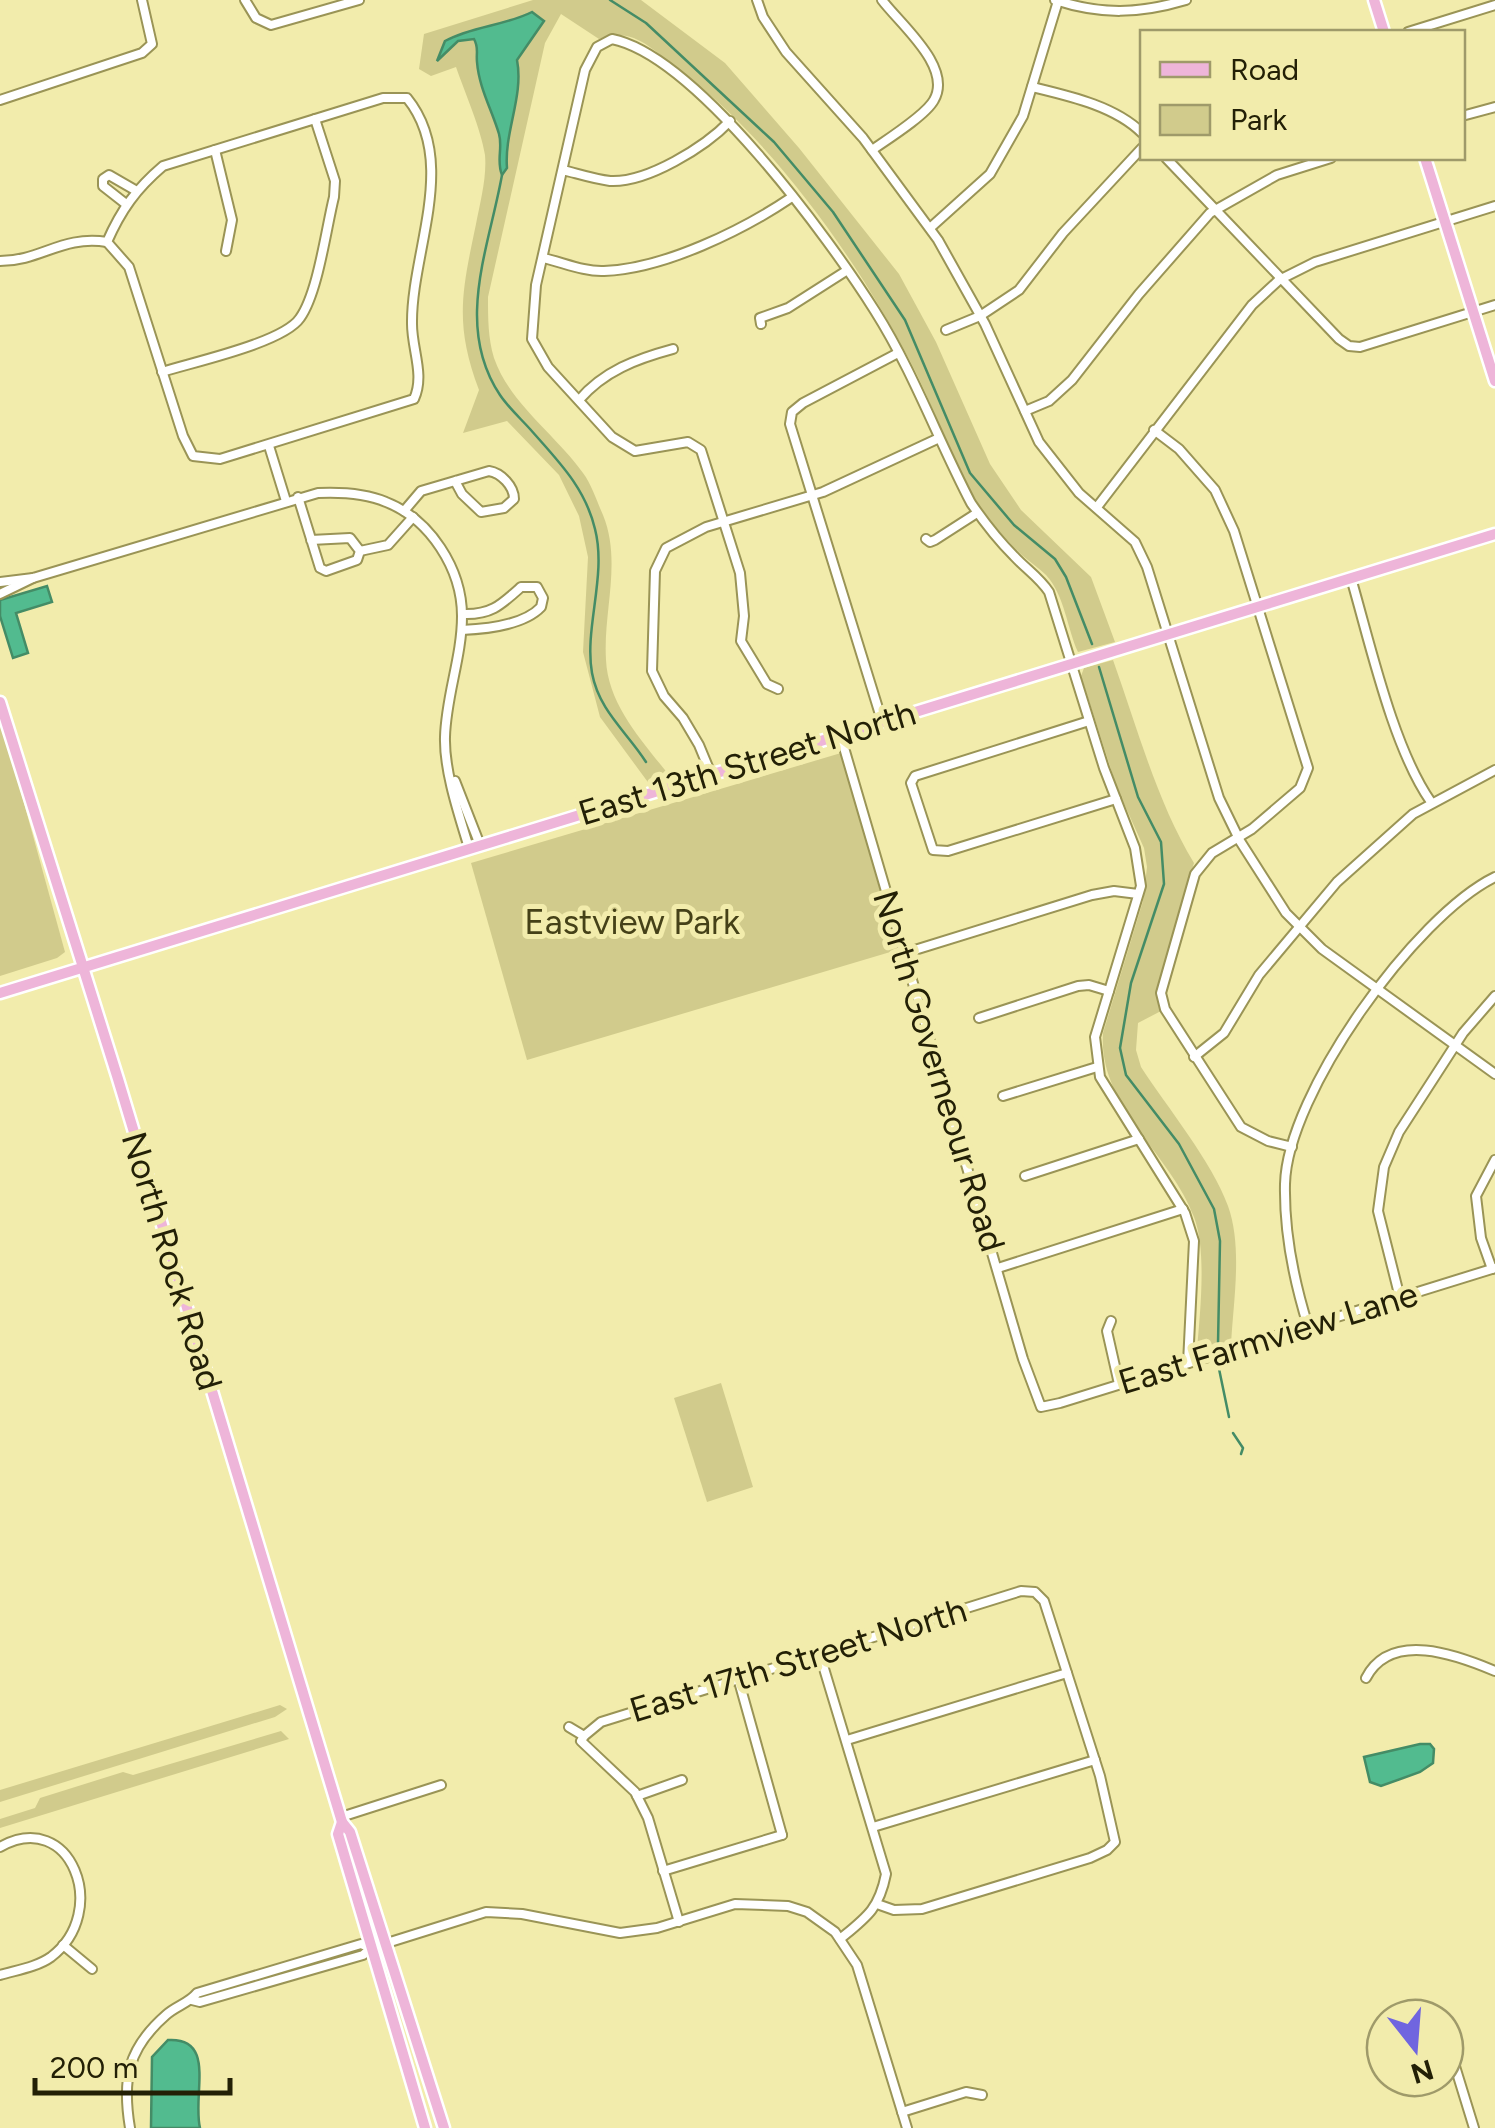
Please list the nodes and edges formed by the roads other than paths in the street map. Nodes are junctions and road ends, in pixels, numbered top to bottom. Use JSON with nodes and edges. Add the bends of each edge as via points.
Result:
{"nodes":[{"id":1,"x":142,"y":0,"type":"edge"},
{"id":2,"x":245,"y":0,"type":"edge"},
{"id":3,"x":359,"y":0,"type":"edge"},
{"id":4,"x":757,"y":0,"type":"edge"},
{"id":5,"x":882,"y":0,"type":"edge"},
{"id":6,"x":1186,"y":0,"type":"edge"},
{"id":7,"x":1374,"y":0,"type":"edge"},
{"id":8,"x":1056,"y":1,"type":"edge"},
{"id":9,"x":1495,"y":5,"type":"edge"},
{"id":10,"x":1383,"y":30,"type":"edge"},
{"id":11,"x":1414,"y":30,"type":"edge"},
{"id":12,"x":1032,"y":87,"type":"junction"},
{"id":13,"x":0,"y":100,"type":"edge"},
{"id":14,"x":1495,"y":107,"type":"edge"},
{"id":15,"x":1465,"y":115,"type":"edge"},
{"id":16,"x":315,"y":119,"type":"junction"},
{"id":17,"x":730,"y":121,"type":"junction"},
{"id":18,"x":1140,"y":131,"type":"edge"},
{"id":19,"x":215,"y":150,"type":"junction"},
{"id":20,"x":872,"y":150,"type":"junction"},
{"id":21,"x":1140,"y":150,"type":"edge"},
{"id":22,"x":1168,"y":160,"type":"edge"},
{"id":23,"x":1324,"y":160,"type":"edge"},
{"id":24,"x":1426,"y":160,"type":"edge"},
{"id":25,"x":563,"y":170,"type":"junction"},
{"id":26,"x":135,"y":190,"type":"junction"},
{"id":27,"x":792,"y":197,"type":"junction"},
{"id":28,"x":126,"y":204,"type":"junction"},
{"id":29,"x":1495,"y":206,"type":"edge"},
{"id":30,"x":1215,"y":210,"type":"junction"},
{"id":31,"x":1446,"y":221,"type":"junction"},
{"id":32,"x":930,"y":228,"type":"junction"},
{"id":33,"x":106,"y":242,"type":"junction"},
{"id":34,"x":226,"y":251,"type":"dead end"},
{"id":35,"x":543,"y":258,"type":"junction"},
{"id":36,"x":0,"y":261,"type":"edge"},
{"id":37,"x":846,"y":271,"type":"junction"},
{"id":38,"x":1281,"y":280,"type":"junction"},
{"id":39,"x":1495,"y":305,"type":"edge"},
{"id":40,"x":1474,"y":312,"type":"junction"},
{"id":41,"x":980,"y":316,"type":"junction"},
{"id":42,"x":761,"y":324,"type":"dead end"},
{"id":43,"x":946,"y":330,"type":"dead end"},
{"id":44,"x":673,"y":349,"type":"dead end"},
{"id":45,"x":898,"y":353,"type":"junction"},
{"id":46,"x":162,"y":372,"type":"junction"},
{"id":47,"x":1495,"y":381,"type":"edge"},
{"id":48,"x":578,"y":400,"type":"junction"},
{"id":49,"x":1025,"y":411,"type":"junction"},
{"id":50,"x":1154,"y":430,"type":"junction"},
{"id":51,"x":937,"y":439,"type":"junction"},
{"id":52,"x":269,"y":446,"type":"junction"},
{"id":53,"x":455,"y":481,"type":"junction"},
{"id":54,"x":812,"y":495,"type":"junction"},
{"id":55,"x":298,"y":497,"type":"junction"},
{"id":56,"x":286,"y":500,"type":"junction"},
{"id":57,"x":1096,"y":508,"type":"junction"},
{"id":58,"x":404,"y":511,"type":"junction"},
{"id":59,"x":977,"y":513,"type":"junction"},
{"id":60,"x":413,"y":517,"type":"junction"},
{"id":61,"x":725,"y":522,"type":"junction"},
{"id":62,"x":1495,"y":534,"type":"edge"},
{"id":63,"x":926,"y":539,"type":"dead end"},
{"id":64,"x":311,"y":540,"type":"junction"},
{"id":65,"x":360,"y":551,"type":"junction"},
{"id":66,"x":33,"y":578,"type":"junction"},
{"id":67,"x":1351,"y":578,"type":"junction"},
{"id":68,"x":0,"y":582,"type":"edge"},
{"id":69,"x":0,"y":594,"type":"edge"},
{"id":70,"x":1259,"y":606,"type":"junction"},
{"id":71,"x":462,"y":614,"type":"junction"},
{"id":72,"x":462,"y":630,"type":"junction"},
{"id":73,"x":1167,"y":634,"type":"junction"},
{"id":74,"x":1072,"y":663,"type":"junction"},
{"id":75,"x":778,"y":689,"type":"dead end"},
{"id":76,"x":0,"y":702,"type":"edge"},
{"id":77,"x":1090,"y":721,"type":"junction"},
{"id":78,"x":882,"y":722,"type":"junction"},
{"id":79,"x":840,"y":734,"type":"junction"},
{"id":80,"x":1495,"y":770,"type":"edge"},
{"id":81,"x":711,"y":774,"type":"junction"},
{"id":82,"x":1116,"y":799,"type":"junction"},
{"id":83,"x":1432,"y":802,"type":"junction"},
{"id":84,"x":1238,"y":837,"type":"junction"},
{"id":85,"x":474,"y":846,"type":"junction"},
{"id":86,"x":1495,"y":877,"type":"edge"},
{"id":87,"x":1138,"y":894,"type":"junction"},
{"id":88,"x":1301,"y":928,"type":"junction"},
{"id":89,"x":904,"y":952,"type":"junction"},
{"id":90,"x":84,"y":968,"type":"junction"},
{"id":91,"x":1378,"y":990,"type":"junction"},
{"id":92,"x":1109,"y":991,"type":"junction"},
{"id":93,"x":0,"y":993,"type":"edge"},
{"id":94,"x":1495,"y":996,"type":"edge"},
{"id":95,"x":979,"y":1018,"type":"dead end"},
{"id":96,"x":1456,"y":1048,"type":"junction"},
{"id":97,"x":1194,"y":1058,"type":"junction"},
{"id":98,"x":1097,"y":1067,"type":"junction"},
{"id":99,"x":1495,"y":1074,"type":"edge"},
{"id":100,"x":1002,"y":1096,"type":"dead end"},
{"id":101,"x":1140,"y":1139,"type":"junction"},
{"id":102,"x":1292,"y":1147,"type":"junction"},
{"id":103,"x":1495,"y":1160,"type":"edge"},
{"id":104,"x":1024,"y":1176,"type":"dead end"},
{"id":105,"x":1183,"y":1209,"type":"junction"},
{"id":106,"x":998,"y":1268,"type":"junction"},
{"id":107,"x":1493,"y":1268,"type":"edge"},
{"id":108,"x":1400,"y":1298,"type":"junction"},
{"id":109,"x":1111,"y":1321,"type":"dead end"},
{"id":110,"x":1308,"y":1326,"type":"junction"},
{"id":111,"x":1188,"y":1364,"type":"junction"},
{"id":112,"x":1119,"y":1384,"type":"junction"},
{"id":113,"x":1041,"y":1406,"type":"joint"},
{"id":114,"x":820,"y":1652,"type":"junction"},
{"id":115,"x":1495,"y":1671,"type":"edge"},
{"id":116,"x":1066,"y":1673,"type":"junction"},
{"id":117,"x":738,"y":1678,"type":"junction"},
{"id":118,"x":1366,"y":1678,"type":"dead end"},
{"id":119,"x":569,"y":1727,"type":"dead end"},
{"id":120,"x":584,"y":1736,"type":"junction"},
{"id":121,"x":847,"y":1740,"type":"junction"},
{"id":122,"x":1095,"y":1760,"type":"junction"},
{"id":123,"x":682,"y":1780,"type":"dead end"},
{"id":124,"x":440,"y":1785,"type":"dead end"},
{"id":125,"x":636,"y":1796,"type":"junction"},
{"id":126,"x":342,"y":1819,"type":"junction"},
{"id":127,"x":872,"y":1827,"type":"junction"},
{"id":128,"x":782,"y":1835,"type":"junction"},
{"id":129,"x":791,"y":1845,"type":"dead end"},
{"id":130,"x":0,"y":1847,"type":"edge"},
{"id":131,"x":664,"y":1871,"type":"junction"},
{"id":132,"x":878,"y":1904,"type":"junction"},
{"id":133,"x":678,"y":1922,"type":"junction"},
{"id":134,"x":840,"y":1939,"type":"junction"},
{"id":135,"x":387,"y":1942,"type":"junction"},
{"id":136,"x":63,"y":1945,"type":"junction"},
{"id":137,"x":371,"y":1948,"type":"junction"},
{"id":138,"x":92,"y":1970,"type":"dead end"},
{"id":139,"x":0,"y":1975,"type":"edge"},
{"id":140,"x":982,"y":2095,"type":"dead end"},
{"id":141,"x":1465,"y":2098,"type":"edge"},
{"id":142,"x":902,"y":2112,"type":"junction"},
{"id":143,"x":130,"y":2128,"type":"edge"},
{"id":144,"x":425,"y":2128,"type":"edge"},
{"id":145,"x":444,"y":2128,"type":"edge"},
{"id":146,"x":907,"y":2128,"type":"edge"},
{"id":147,"x":1474,"y":2128,"type":"edge"}],
"edges":[{"from":1,"to":13,"type":"street","via":[[152,44],[142,53]]},
{"from":2,"to":3,"type":"street","via":[[256,18],[271,25]]},
{"from":4,"to":20,"type":"street","via":[[786,52]]},
{"from":5,"to":20,"type":"street","via":[[925,49],[940,80],[934,101]]},
{"from":6,"to":8,"type":"street","via":[[1115,14]]},
{"from":7,"to":10,"type":"main road"},
{"from":8,"to":12,"type":"street"},
{"from":9,"to":11,"type":"street"},
{"from":12,"to":18,"type":"street","via":[[1077,98]]},
{"from":12,"to":32,"type":"street","via":[[990,174]]},
{"from":14,"to":15,"type":"street"},
{"from":16,"to":19,"type":"street"},
{"from":16,"to":46,"type":"street","via":[[334,197],[299,320],[274,338]]},
{"from":16,"to":52,"type":"street","via":[[383,98],[407,98],[418,112],[432,199],[413,309],[420,386],[414,400]]},
{"from":17,"to":25,"type":"street","via":[[682,158],[615,181]]},
{"from":17,"to":25,"type":"street","via":[[656,60],[623,41],[608,41],[585,70]]},
{"from":17,"to":27,"type":"street"},
{"from":19,"to":26,"type":"street","via":[[163,166]]},
{"from":19,"to":34,"type":"street","via":[[232,220]]},
{"from":20,"to":32,"type":"street"},
{"from":21,"to":41,"type":"street","via":[[1019,290]]},
{"from":22,"to":30,"type":"street"},
{"from":23,"to":30,"type":"street","via":[[1277,174]]},
{"from":24,"to":31,"type":"main road"},
{"from":25,"to":35,"type":"street"},
{"from":26,"to":28,"type":"street"},
{"from":26,"to":28,"type":"street","via":[[112,176],[102,179]]},
{"from":27,"to":35,"type":"street","via":[[732,233],[627,268],[600,272]]},
{"from":27,"to":37,"type":"street"},
{"from":28,"to":33,"type":"street"},
{"from":29,"to":31,"type":"street"},
{"from":30,"to":38,"type":"street"},
{"from":30,"to":49,"type":"street","via":[[1072,380]]},
{"from":31,"to":38,"type":"street","via":[[1315,262]]},
{"from":31,"to":40,"type":"main road"},
{"from":32,"to":41,"type":"street"},
{"from":33,"to":36,"type":"street","via":[[80,239]]},
{"from":33,"to":46,"type":"street","via":[[130,267]]},
{"from":35,"to":48,"type":"street","via":[[532,339]]},
{"from":37,"to":42,"type":"street","via":[[760,318]]},
{"from":37,"to":45,"type":"street"},
{"from":38,"to":40,"type":"street","via":[[1352,346]]},
{"from":38,"to":50,"type":"street","via":[[1252,306]]},
{"from":39,"to":40,"type":"street"},
{"from":40,"to":47,"type":"main road"},
{"from":41,"to":43,"type":"street"},
{"from":41,"to":49,"type":"street"},
{"from":44,"to":48,"type":"street","via":[[616,368]]},
{"from":45,"to":51,"type":"street"},
{"from":45,"to":54,"type":"street","via":[[792,412]]},
{"from":46,"to":52,"type":"street","via":[[193,456],[220,460]]},
{"from":48,"to":61,"type":"street","via":[[635,451],[688,442],[701,450]]},
{"from":49,"to":57,"type":"street","via":[[1039,442]]},
{"from":50,"to":57,"type":"street"},
{"from":50,"to":70,"type":"street","via":[[1215,490]]},
{"from":51,"to":54,"type":"street"},
{"from":51,"to":59,"type":"street"},
{"from":52,"to":56,"type":"street"},
{"from":53,"to":53,"type":"street","via":[[480,512],[514,499],[496,472]]},
{"from":53,"to":58,"type":"street","via":[[421,491]]},
{"from":54,"to":61,"type":"street"},
{"from":54,"to":78,"type":"street"},
{"from":55,"to":56,"type":"street"},
{"from":55,"to":58,"type":"street","via":[[344,492]]},
{"from":55,"to":64,"type":"street"},
{"from":56,"to":66,"type":"street"},
{"from":57,"to":73,"type":"street","via":[[1134,542]]},
{"from":58,"to":60,"type":"street"},
{"from":59,"to":63,"type":"street"},
{"from":59,"to":74,"type":"street","via":[[1049,592]]},
{"from":60,"to":65,"type":"street","via":[[388,545]]},
{"from":60,"to":71,"type":"street","via":[[450,562]]},
{"from":61,"to":75,"type":"street","via":[[740,573],[741,641]]},
{"from":61,"to":81,"type":"street","via":[[666,548],[655,572],[651,629],[652,670]]},
{"from":62,"to":67,"type":"main road","name":"East 13th Street North"},
{"from":64,"to":65,"type":"street","via":[[350,538]]},
{"from":64,"to":65,"type":"street","via":[[326,571],[357,560]]},
{"from":66,"to":68,"type":"street"},
{"from":66,"to":69,"type":"street"},
{"from":67,"to":70,"type":"main road","name":"East 13th Street North"},
{"from":67,"to":83,"type":"street","via":[[1402,742]]},
{"from":70,"to":73,"type":"main road","name":"East 13th Street North"},
{"from":70,"to":84,"type":"street","via":[[1308,768],[1300,788]]},
{"from":71,"to":72,"type":"street"},
{"from":71,"to":72,"type":"street","via":[[498,609],[522,587],[537,587],[543,598],[526,618]]},
{"from":72,"to":85,"type":"street","via":[[444,740],[455,802]]},
{"from":73,"to":74,"type":"main road","name":"East 13th Street North"},
{"from":73,"to":84,"type":"street","via":[[1219,798]]},
{"from":74,"to":77,"type":"street"},
{"from":74,"to":78,"type":"main road","name":"East 13th Street North"},
{"from":76,"to":90,"type":"main road","name":"North Rock Road"},
{"from":77,"to":82,"type":"street"},
{"from":77,"to":82,"type":"street","via":[[914,776],[922,822],[933,850],[948,851]]},
{"from":78,"to":79,"type":"main road","name":"East 13th Street North"},
{"from":79,"to":81,"type":"main road","name":"East 13th Street North"},
{"from":79,"to":89,"type":"street","name":"North Governeour Road"},
{"from":80,"to":83,"type":"street"},
{"from":81,"to":85,"type":"main road","name":"East 13th Street North"},
{"from":82,"to":87,"type":"street","via":[[1136,848]]},
{"from":83,"to":88,"type":"street","via":[[1337,882]]},
{"from":84,"to":88,"type":"street"},
{"from":84,"to":97,"type":"street","via":[[1195,874],[1164,976],[1165,1009]]},
{"from":85,"to":90,"type":"main road","name":"East 13th Street North"},
{"from":86,"to":91,"type":"street","via":[[1440,914]]},
{"from":87,"to":89,"type":"street","via":[[1092,895]]},
{"from":87,"to":92,"type":"street"},
{"from":88,"to":91,"type":"street"},
{"from":88,"to":97,"type":"street","via":[[1259,975],[1224,1033]]},
{"from":89,"to":106,"type":"street","name":"North Governeour Road"},
{"from":90,"to":93,"type":"main road","name":"East 13th Street North"},
{"from":90,"to":126,"type":"main road","name":"North Rock Road"},
{"from":91,"to":96,"type":"street"},
{"from":91,"to":102,"type":"street","via":[[1330,1060]]},
{"from":92,"to":95,"type":"street","via":[[1078,986]]},
{"from":92,"to":98,"type":"street","via":[[1094,1037]]},
{"from":94,"to":96,"type":"street"},
{"from":96,"to":99,"type":"street"},
{"from":96,"to":108,"type":"street","via":[[1399,1132],[1384,1167],[1378,1211]]},
{"from":97,"to":102,"type":"street","via":[[1241,1127]]},
{"from":98,"to":100,"type":"street"},
{"from":98,"to":101,"type":"street"},
{"from":101,"to":104,"type":"street"},
{"from":101,"to":105,"type":"street"},
{"from":102,"to":110,"type":"street","via":[[1285,1182],[1291,1266]]},
{"from":103,"to":107,"type":"street","via":[[1476,1196],[1480,1238]]},
{"from":105,"to":106,"type":"street"},
{"from":105,"to":111,"type":"street","via":[[1194,1241]]},
{"from":106,"to":113,"type":"street","name":"North Governeour Road"},
{"from":107,"to":108,"type":"street","name":"East Farmview Lane"},
{"from":108,"to":110,"type":"street","name":"East Farmview Lane"},
{"from":109,"to":112,"type":"street","via":[[1107,1331]]},
{"from":110,"to":111,"type":"street","name":"East Farmview Lane"},
{"from":111,"to":112,"type":"street","name":"East Farmview Lane"},
{"from":112,"to":113,"type":"street","name":"East Farmview Lane"},
{"from":114,"to":116,"type":"street","name":"East 17th Street North","via":[[1035,1592],[1044,1601]]},
{"from":114,"to":117,"type":"street","name":"East 17th Street North"},
{"from":114,"to":121,"type":"street"},
{"from":115,"to":118,"type":"street","via":[[1419,1650],[1386,1656]]},
{"from":116,"to":121,"type":"street"},
{"from":116,"to":122,"type":"street"},
{"from":117,"to":120,"type":"street","name":"East 17th Street North","via":[[601,1722]]},
{"from":117,"to":128,"type":"street"},
{"from":119,"to":120,"type":"street","name":"East 17th Street North"},
{"from":120,"to":125,"type":"street","via":[[581,1741]]},
{"from":121,"to":127,"type":"street"},
{"from":122,"to":127,"type":"street"},
{"from":122,"to":132,"type":"street","via":[[1115,1842],[1107,1850],[911,1912]]},
{"from":123,"to":125,"type":"street"},
{"from":124,"to":126,"type":"street"},
{"from":125,"to":131,"type":"street"},
{"from":126,"to":135,"type":"main road","name":"North Rock Road"},
{"from":126,"to":137,"type":"main road","name":"North Rock Road","via":[[338,1834]]},
{"from":127,"to":132,"type":"street","via":[[886,1874]]},
{"from":128,"to":129,"type":"street"},
{"from":128,"to":131,"type":"street"},
{"from":130,"to":136,"type":"street","via":[[15,1839],[42,1840],[70,1858],[80,1878],[80,1914]]},
{"from":131,"to":133,"type":"street"},
{"from":132,"to":134,"type":"street"},
{"from":133,"to":134,"type":"street","via":[[735,1904],[783,1904],[807,1912]]},
{"from":133,"to":135,"type":"street","via":[[620,1933],[486,1912]]},
{"from":134,"to":142,"type":"street","via":[[857,1965]]},
{"from":135,"to":137,"type":"street"},
{"from":135,"to":145,"type":"main road","name":"North Rock Road"},
{"from":136,"to":138,"type":"street"},
{"from":136,"to":139,"type":"street","via":[[39,1964]]},
{"from":137,"to":143,"type":"street","via":[[361,1944],[198,1993],[167,2014],[137,2048],[124,2089]]},
{"from":137,"to":144,"type":"main road","name":"North Rock Road"},
{"from":140,"to":142,"type":"street","via":[[966,2092]]},
{"from":141,"to":147,"type":"street"},
{"from":142,"to":146,"type":"street"}]}
